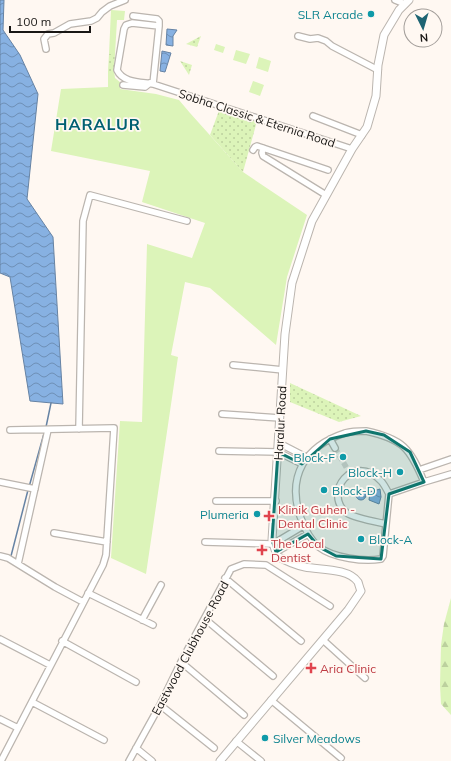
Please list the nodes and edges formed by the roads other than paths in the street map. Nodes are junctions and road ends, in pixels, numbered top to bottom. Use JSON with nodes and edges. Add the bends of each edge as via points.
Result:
{"nodes":[{"id":1,"x":124,"y":0,"type":"edge"},
{"id":2,"x":395,"y":0,"type":"edge"},
{"id":3,"x":407,"y":2,"type":"edge"},
{"id":4,"x":133,"y":16,"type":"dead end"},
{"id":5,"x":159,"y":26,"type":"junction"},
{"id":6,"x":298,"y":36,"type":"dead end"},
{"id":7,"x":46,"y":49,"type":"dead end"},
{"id":8,"x":378,"y":70,"type":"junction"},
{"id":9,"x":151,"y":84,"type":"junction"},
{"id":10,"x":123,"y":85,"type":"dead end"},
{"id":11,"x":313,"y":116,"type":"dead end"},
{"id":12,"x":362,"y":135,"type":"junction"},
{"id":13,"x":263,"y":148,"type":"junction"},
{"id":14,"x":352,"y":149,"type":"junction"},
{"id":15,"x":253,"y":150,"type":"dead end"},
{"id":16,"x":328,"y":170,"type":"dead end"},
{"id":17,"x":326,"y":195,"type":"junction"},
{"id":18,"x":187,"y":221,"type":"dead end"},
{"id":19,"x":233,"y":365,"type":"dead end"},
{"id":20,"x":283,"y":370,"type":"junction"},
{"id":21,"x":222,"y":414,"type":"dead end"},
{"id":22,"x":280,"y":418,"type":"junction"},
{"id":23,"x":79,"y":429,"type":"junction"},
{"id":24,"x":10,"y":430,"type":"dead end"},
{"id":25,"x":46,"y":430,"type":"junction"},
{"id":26,"x":330,"y":439,"type":"junction"},
{"id":27,"x":279,"y":443,"type":"junction"},
{"id":28,"x":335,"y":448,"type":"tunnel mouth"},
{"id":29,"x":219,"y":451,"type":"dead end"},
{"id":30,"x":278,"y":452,"type":"junction"},
{"id":31,"x":306,"y":458,"type":"junction"},
{"id":32,"x":451,"y":459,"type":"edge"},
{"id":33,"x":302,"y":464,"type":"junction"},
{"id":34,"x":419,"y":470,"type":"junction"},
{"id":35,"x":451,"y":474,"type":"edge"},
{"id":36,"x":0,"y":482,"type":"edge"},
{"id":37,"x":424,"y":482,"type":"junction"},
{"id":38,"x":31,"y":488,"type":"junction"},
{"id":39,"x":389,"y":494,"type":"junction"},
{"id":40,"x":216,"y":501,"type":"dead end"},
{"id":41,"x":276,"y":501,"type":"junction"},
{"id":42,"x":386,"y":524,"type":"junction"},
{"id":43,"x":303,"y":526,"type":"junction"},
{"id":44,"x":54,"y":533,"type":"dead end"},
{"id":45,"x":308,"y":534,"type":"junction"},
{"id":46,"x":107,"y":542,"type":"junction"},
{"id":47,"x":205,"y":542,"type":"dead end"},
{"id":48,"x":273,"y":544,"type":"junction"},
{"id":49,"x":276,"y":552,"type":"junction"},
{"id":50,"x":0,"y":556,"type":"edge"},
{"id":51,"x":18,"y":564,"type":"junction"},
{"id":52,"x":225,"y":578,"type":"junction"},
{"id":53,"x":161,"y":585,"type":"dead end"},
{"id":54,"x":88,"y":593,"type":"junction"},
{"id":55,"x":84,"y":602,"type":"junction"},
{"id":56,"x":330,"y":606,"type":"dead end"},
{"id":57,"x":205,"y":619,"type":"junction"},
{"id":58,"x":142,"y":620,"type":"junction"},
{"id":59,"x":153,"y":625,"type":"dead end"},
{"id":60,"x":0,"y":639,"type":"edge"},
{"id":61,"x":323,"y":640,"type":"junction"},
{"id":62,"x":62,"y":641,"type":"junction"},
{"id":63,"x":301,"y":641,"type":"dead end"},
{"id":64,"x":181,"y":662,"type":"junction"},
{"id":65,"x":50,"y":665,"type":"junction"},
{"id":66,"x":273,"y":676,"type":"dead end"},
{"id":67,"x":365,"y":678,"type":"dead end"},
{"id":68,"x":136,"y":682,"type":"dead end"},
{"id":69,"x":271,"y":700,"type":"junction"},
{"id":70,"x":32,"y":702,"type":"junction"},
{"id":71,"x":160,"y":705,"type":"junction"},
{"id":72,"x":244,"y":715,"type":"dead end"},
{"id":73,"x":0,"y":718,"type":"edge"},
{"id":74,"x":18,"y":728,"type":"junction"},
{"id":75,"x":104,"y":740,"type":"dead end"},
{"id":76,"x":236,"y":741,"type":"junction"},
{"id":77,"x":136,"y":748,"type":"junction"},
{"id":78,"x":214,"y":748,"type":"dead end"},
{"id":79,"x":342,"y":758,"type":"dead end"},
{"id":80,"x":1,"y":761,"type":"edge"},
{"id":81,"x":129,"y":761,"type":"edge"},
{"id":82,"x":152,"y":761,"type":"edge"},
{"id":83,"x":220,"y":761,"type":"edge"},
{"id":84,"x":261,"y":761,"type":"edge"}],
"edges":[{"from":1,"to":7,"type":"street","via":[[110,6],[98,18],[70,24],[48,34],[44,39]]},
{"from":2,"to":3,"type":"street"},
{"from":3,"to":8,"type":"street","name":"Haralur Road","via":[[384,35]]},
{"from":4,"to":5,"type":"street","via":[[157,19],[160,21]]},
{"from":5,"to":9,"type":"street"},
{"from":5,"to":9,"type":"street","name":"Sobha Classic & Eternia Road","via":[[129,24],[124,27],[121,38],[118,73],[125,79]]},
{"from":6,"to":8,"type":"street","via":[[326,41]]},
{"from":8,"to":12,"type":"street","name":"Haralur Road","via":[[376,96],[367,128]]},
{"from":9,"to":10,"type":"street","via":[[145,88]]},
{"from":9,"to":14,"type":"street","name":"Sobha Classic & Eternia Road"},
{"from":11,"to":12,"type":"street"},
{"from":12,"to":14,"type":"street","name":"Haralur Road"},
{"from":13,"to":15,"type":"street","via":[[255,146]]},
{"from":13,"to":16,"type":"street"},
{"from":13,"to":17,"type":"street","via":[[263,156]]},
{"from":14,"to":17,"type":"street","name":"Haralur Road"},
{"from":17,"to":20,"type":"street","name":"Haralur Road","via":[[312,221],[292,283]]},
{"from":18,"to":23,"type":"street","via":[[90,195],[83,221]]},
{"from":19,"to":20,"type":"street"},
{"from":20,"to":22,"type":"street","name":"Haralur Road"},
{"from":21,"to":22,"type":"street"},
{"from":22,"to":27,"type":"street","name":"Haralur Road"},
{"from":23,"to":25,"type":"street"},
{"from":23,"to":46,"type":"street","via":[[114,428]]},
{"from":24,"to":25,"type":"street"},
{"from":25,"to":38,"type":"street"},
{"from":26,"to":28,"type":"street"},
{"from":26,"to":31,"type":"street"},
{"from":26,"to":34,"type":"street","via":[[366,430],[384,435],[400,442],[410,452]]},
{"from":27,"to":30,"type":"street","name":"Haralur Road"},
{"from":27,"to":31,"type":"street"},
{"from":29,"to":30,"type":"street"},
{"from":30,"to":33,"type":"street"},
{"from":30,"to":41,"type":"street","name":"Haralur Road"},
{"from":31,"to":33,"type":"street"},
{"from":32,"to":34,"type":"street"},
{"from":33,"to":43,"type":"street","via":[[296,488],[297,505]]},
{"from":34,"to":37,"type":"street"},
{"from":35,"to":37,"type":"street"},
{"from":36,"to":38,"type":"street"},
{"from":37,"to":39,"type":"street"},
{"from":38,"to":51,"type":"street"},
{"from":39,"to":42,"type":"street"},
{"from":39,"to":42,"type":"street","via":[[376,477],[358,470],[349,473],[338,490],[339,501],[349,514]]},
{"from":40,"to":41,"type":"street"},
{"from":41,"to":48,"type":"street","name":"Haralur Road"},
{"from":42,"to":45,"type":"street","via":[[383,556],[375,560],[336,556],[319,547]]},
{"from":43,"to":45,"type":"street"},
{"from":43,"to":48,"type":"street"},
{"from":44,"to":46,"type":"street"},
{"from":45,"to":49,"type":"street"},
{"from":46,"to":54,"type":"street","via":[[106,555]]},
{"from":47,"to":48,"type":"street"},
{"from":48,"to":49,"type":"street","name":"Haralur Road"},
{"from":49,"to":61,"type":"street","name":"Haralur Road","via":[[277,556],[290,564],[347,574],[358,582],[361,591]]},
{"from":50,"to":51,"type":"street"},
{"from":51,"to":55,"type":"street"},
{"from":52,"to":56,"type":"street","name":"Eastwood Clubhouse Road","via":[[231,569],[244,564],[266,565]]},
{"from":52,"to":57,"type":"street","name":"Eastwood Clubhouse Road"},
{"from":52,"to":63,"type":"street"},
{"from":53,"to":58,"type":"street"},
{"from":54,"to":55,"type":"street"},
{"from":54,"to":58,"type":"street"},
{"from":55,"to":62,"type":"street"},
{"from":57,"to":64,"type":"street","name":"Eastwood Clubhouse Road"},
{"from":57,"to":66,"type":"street"},
{"from":58,"to":59,"type":"street"},
{"from":60,"to":65,"type":"street"},
{"from":61,"to":67,"type":"street"},
{"from":61,"to":69,"type":"street","name":"Haralur Road"},
{"from":62,"to":65,"type":"street"},
{"from":62,"to":68,"type":"street"},
{"from":64,"to":71,"type":"street","name":"Eastwood Clubhouse Road"},
{"from":64,"to":72,"type":"street"},
{"from":65,"to":70,"type":"street"},
{"from":69,"to":76,"type":"street","name":"Haralur Road"},
{"from":69,"to":79,"type":"street"},
{"from":70,"to":74,"type":"street"},
{"from":70,"to":75,"type":"street"},
{"from":71,"to":77,"type":"street","name":"Eastwood Clubhouse Road"},
{"from":71,"to":78,"type":"street"},
{"from":73,"to":74,"type":"street"},
{"from":74,"to":80,"type":"street"},
{"from":76,"to":83,"type":"street","name":"Haralur Road"},
{"from":76,"to":84,"type":"street"},
{"from":77,"to":81,"type":"street","name":"Eastwood Clubhouse Road"},
{"from":77,"to":82,"type":"street"}]}
